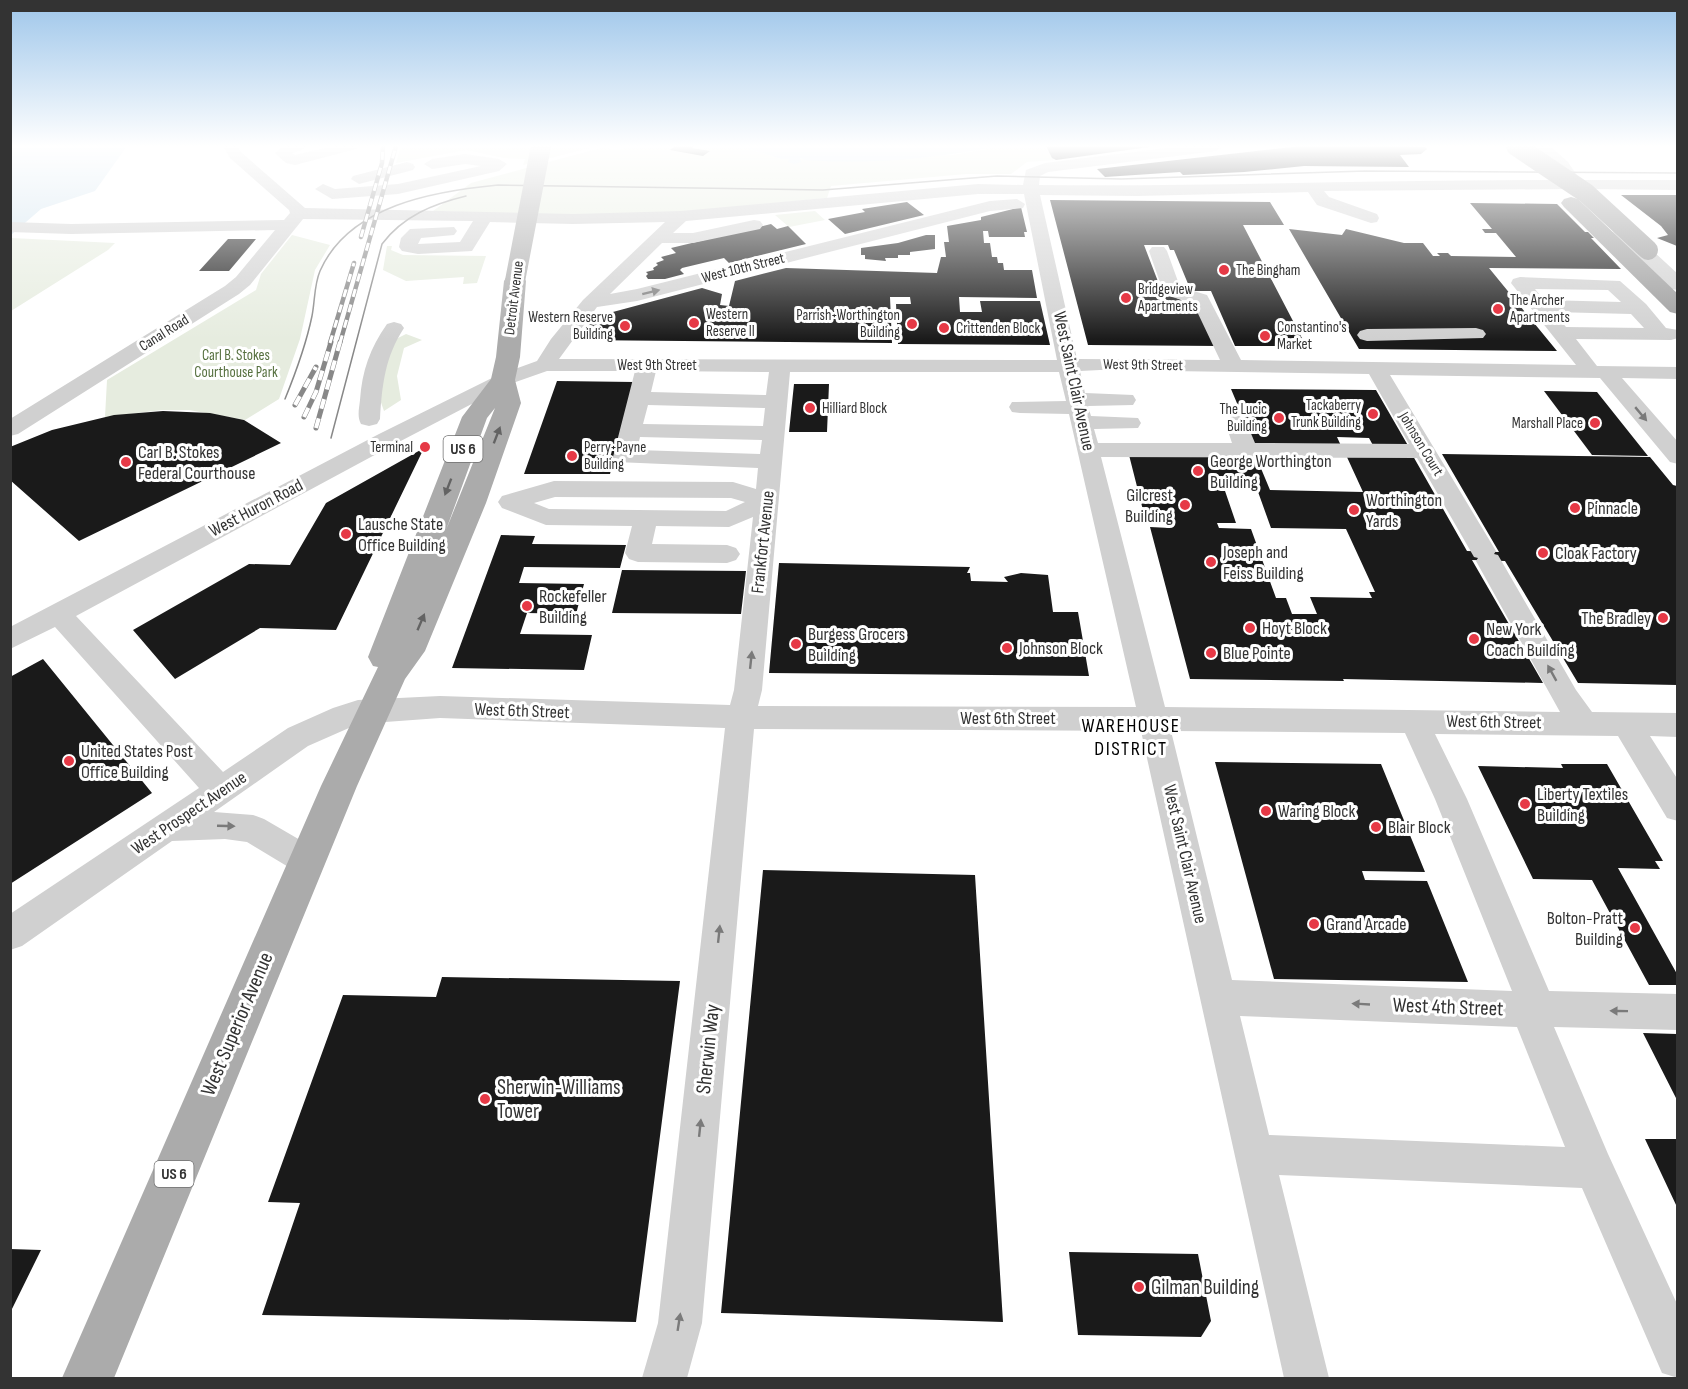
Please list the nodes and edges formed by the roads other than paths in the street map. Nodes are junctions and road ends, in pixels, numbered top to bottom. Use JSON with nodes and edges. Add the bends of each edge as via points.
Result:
{"nodes":[{"id":1,"x":275,"y":211,"type":"edge"},
{"id":2,"x":296,"y":211,"type":"edge"},
{"id":3,"x":317,"y":211,"type":"edge"},
{"id":4,"x":529,"y":211,"type":"edge"},
{"id":5,"x":737,"y":211,"type":"edge"},
{"id":6,"x":971,"y":211,"type":"edge"},
{"id":7,"x":1035,"y":211,"type":"edge"},
{"id":8,"x":1351,"y":211,"type":"edge"},
{"id":9,"x":1579,"y":211,"type":"edge"},
{"id":10,"x":1590,"y":211,"type":"edge"},
{"id":11,"x":1596,"y":211,"type":"edge"},
{"id":12,"x":1605,"y":211,"type":"edge"},
{"id":13,"x":681,"y":216,"type":"junction"},
{"id":14,"x":1371,"y":218,"type":"dead end"},
{"id":15,"x":776,"y":220,"type":"dead end"},
{"id":16,"x":10,"y":227,"type":"edge"},
{"id":17,"x":658,"y":238,"type":"junction"},
{"id":18,"x":1648,"y":250,"type":"junction"},
{"id":19,"x":1158,"y":251,"type":"dead end"},
{"id":20,"x":1614,"y":271,"type":"dead end"},
{"id":21,"x":1677,"y":273,"type":"edge"},
{"id":22,"x":1677,"y":282,"type":"edge"},
{"id":23,"x":1677,"y":297,"type":"edge"},
{"id":24,"x":593,"y":302,"type":"junction"},
{"id":25,"x":1540,"y":306,"type":"junction"},
{"id":26,"x":1653,"y":308,"type":"edge"},
{"id":27,"x":394,"y":328,"type":"dead end"},
{"id":28,"x":1563,"y":333,"type":"junction"},
{"id":29,"x":1476,"y":334,"type":"dead end"},
{"id":30,"x":1367,"y":335,"type":"dead end"},
{"id":31,"x":545,"y":365,"type":"junction"},
{"id":32,"x":647,"y":365,"type":"junction"},
{"id":33,"x":717,"y":365,"type":"junction"},
{"id":34,"x":780,"y":366,"type":"junction"},
{"id":35,"x":1068,"y":366,"type":"junction"},
{"id":36,"x":1233,"y":367,"type":"junction"},
{"id":37,"x":1376,"y":369,"type":"junction"},
{"id":38,"x":1598,"y":371,"type":"junction"},
{"id":39,"x":1677,"y":373,"type":"edge"},
{"id":40,"x":503,"y":380,"type":"junction"},
{"id":41,"x":638,"y":398,"type":"junction"},
{"id":42,"x":710,"y":400,"type":"junction"},
{"id":43,"x":1125,"y":400,"type":"dead end"},
{"id":44,"x":777,"y":402,"type":"junction"},
{"id":45,"x":1020,"y":407,"type":"dead end"},
{"id":46,"x":1079,"y":410,"type":"junction"},
{"id":47,"x":369,"y":419,"type":"dead end"},
{"id":48,"x":1236,"y":422,"type":"dead end"},
{"id":49,"x":1130,"y":423,"type":"dead end"},
{"id":50,"x":10,"y":429,"type":"edge"},
{"id":51,"x":631,"y":430,"type":"junction"},
{"id":52,"x":704,"y":431,"type":"junction"},
{"id":53,"x":774,"y":433,"type":"junction"},
{"id":54,"x":1089,"y":450,"type":"junction"},
{"id":55,"x":1246,"y":451,"type":"junction"},
{"id":56,"x":1425,"y":451,"type":"junction"},
{"id":57,"x":1677,"y":458,"type":"edge"},
{"id":58,"x":698,"y":459,"type":"junction"},
{"id":59,"x":771,"y":461,"type":"junction"},
{"id":60,"x":554,"y":489,"type":"junction"},
{"id":61,"x":733,"y":490,"type":"junction"},
{"id":62,"x":767,"y":501,"type":"junction"},
{"id":63,"x":472,"y":502,"type":"junction"},
{"id":64,"x":510,"y":502,"type":"junction"},
{"id":65,"x":546,"y":517,"type":"junction"},
{"id":66,"x":646,"y":518,"type":"junction"},
{"id":67,"x":729,"y":519,"type":"junction"},
{"id":68,"x":727,"y":554,"type":"dead end"},
{"id":69,"x":58,"y":613,"type":"junction"},
{"id":70,"x":10,"y":639,"type":"edge"},
{"id":71,"x":392,"y":672,"type":"junction"},
{"id":72,"x":375,"y":709,"type":"junction"},
{"id":73,"x":741,"y":717,"type":"junction"},
{"id":74,"x":1153,"y":719,"type":"junction"},
{"id":75,"x":1414,"y":721,"type":"junction"},
{"id":76,"x":1583,"y":723,"type":"junction"},
{"id":77,"x":1626,"y":724,"type":"junction"},
{"id":78,"x":1677,"y":725,"type":"edge"},
{"id":79,"x":221,"y":791,"type":"junction"},
{"id":80,"x":1677,"y":808,"type":"edge"},
{"id":81,"x":168,"y":827,"type":"junction"},
{"id":82,"x":307,"y":861,"type":"junction"},
{"id":83,"x":10,"y":934,"type":"edge"},
{"id":84,"x":1218,"y":997,"type":"junction"},
{"id":85,"x":1533,"y":1009,"type":"junction"},
{"id":86,"x":1677,"y":1012,"type":"edge"},
{"id":87,"x":1254,"y":1154,"type":"junction"},
{"id":88,"x":1594,"y":1168,"type":"junction"},
{"id":89,"x":1677,"y":1357,"type":"edge"},
{"id":90,"x":88,"y":1378,"type":"edge"},
{"id":91,"x":665,"y":1378,"type":"edge"},
{"id":92,"x":1306,"y":1378,"type":"edge"}],
"edges":[{"from":1,"to":16,"type":"street","via":[[222,226]]},
{"from":2,"to":50,"type":"street","name":"Canal Road","via":[[232,290]]},
{"from":3,"to":13,"type":"street","via":[[480,225]]},
{"from":4,"to":40,"type":"main road","name":"Detroit Avenue","number":"US 6","bridge":true},
{"from":5,"to":13,"type":"street"},
{"from":24,"to":6,"type":"street","name":"West 10th Street","one_way":true,"via":[[638,295]]},
{"from":7,"to":35,"type":"street","name":"West Saint Clair Avenue"},
{"from":8,"to":14,"type":"street"},
{"from":9,"to":26,"type":"highway","via":[[1619,247]]},
{"from":10,"to":23,"type":"street"},
{"from":11,"to":22,"type":"street"},
{"from":12,"to":18,"type":"highway","bridge":true},
{"from":13,"to":17,"type":"street"},
{"from":15,"to":17,"type":"street","via":[[693,238]]},
{"from":17,"to":24,"type":"street"},
{"from":18,"to":21,"type":"highway"},
{"from":18,"to":22,"type":"highway"},
{"from":19,"to":36,"type":"street","via":[[1172,291],[1200,299]]},
{"from":20,"to":26,"type":"street"},
{"from":24,"to":31,"type":"street","via":[[561,336]]},
{"from":25,"to":26,"type":"street"},
{"from":25,"to":26,"type":"street","via":[[1521,283],[1613,285]]},
{"from":25,"to":28,"type":"street"},
{"from":26,"to":28,"type":"street","via":[[1667,334]]},
{"from":27,"to":47,"type":"street","via":[[380,347],[372,377]]},
{"from":28,"to":38,"type":"street"},
{"from":29,"to":30,"type":"street"},
{"from":31,"to":32,"type":"street","name":"West 9th Street"},
{"from":31,"to":40,"type":"street","name":"West 9th Street"},
{"from":32,"to":33,"type":"street","name":"West 9th Street"},
{"from":32,"to":41,"type":"street"},
{"from":33,"to":34,"type":"street","name":"West 9th Street"},
{"from":33,"to":42,"type":"street"},
{"from":34,"to":35,"type":"street","name":"West 9th Street"},
{"from":34,"to":44,"type":"street","name":"Frankfort Avenue"},
{"from":35,"to":36,"type":"street","name":"West 9th Street"},
{"from":35,"to":46,"type":"street","name":"West Saint Clair Avenue"},
{"from":36,"to":37,"type":"street","name":"West 9th Street"},
{"from":37,"to":38,"type":"street","name":"West 9th Street"},
{"from":37,"to":56,"type":"street","name":"Johnson Court"},
{"from":38,"to":39,"type":"street","name":"West 9th Street"},
{"from":38,"to":57,"type":"street","one_way":true},
{"from":63,"to":40,"type":"main road","name":"West Superior Avenue","number":"US 6","one_way":true,"via":[[509,402]]},
{"from":40,"to":69,"type":"street","name":"West Huron Road"},
{"from":40,"to":71,"type":"main road","number":"US 6","one_way":true,"via":[[475,417],[432,524],[384,657]]},
{"from":41,"to":42,"type":"street"},
{"from":41,"to":51,"type":"street"},
{"from":42,"to":44,"type":"street"},
{"from":42,"to":52,"type":"street"},
{"from":43,"to":46,"type":"street"},
{"from":44,"to":53,"type":"street","name":"Frankfort Avenue"},
{"from":45,"to":46,"type":"street"},
{"from":46,"to":49,"type":"street"},
{"from":46,"to":54,"type":"street","name":"West Saint Clair Avenue"},
{"from":48,"to":55,"type":"street"},
{"from":51,"to":52,"type":"street"},
{"from":51,"to":58,"type":"street","via":[[624,457]]},
{"from":52,"to":53,"type":"street"},
{"from":52,"to":58,"type":"street"},
{"from":53,"to":59,"type":"street","name":"Frankfort Avenue"},
{"from":54,"to":55,"type":"street"},
{"from":54,"to":74,"type":"street","name":"West Saint Clair Avenue"},
{"from":55,"to":56,"type":"street"},
{"from":76,"to":56,"type":"street","name":"Johnson Court","one_way":true},
{"from":58,"to":59,"type":"street"},
{"from":59,"to":62,"type":"street","name":"Frankfort Avenue"},
{"from":60,"to":61,"type":"street"},
{"from":60,"to":64,"type":"street"},
{"from":60,"to":65,"type":"street"},
{"from":61,"to":62,"type":"street"},
{"from":61,"to":67,"type":"street"},
{"from":62,"to":67,"type":"street"},
{"from":73,"to":62,"type":"street","name":"Frankfort Avenue","one_way":true,"via":[[748,690]]},
{"from":63,"to":64,"type":"street"},
{"from":71,"to":63,"type":"main road","name":"West Superior Avenue","number":"US 6","one_way":true,"via":[[409,651]]},
{"from":64,"to":65,"type":"street"},
{"from":65,"to":66,"type":"street"},
{"from":66,"to":67,"type":"street"},
{"from":66,"to":68,"type":"street","via":[[639,554]]},
{"from":69,"to":70,"type":"street","name":"West Huron Road"},
{"from":69,"to":79,"type":"street"},
{"from":71,"to":72,"type":"main road","name":"West Superior Avenue","number":"US 6"},
{"from":72,"to":73,"type":"street","name":"West 6th Street","via":[[440,707]]},
{"from":72,"to":79,"type":"street","name":"West Prospect Avenue","via":[[343,716],[298,737]]},
{"from":72,"to":82,"type":"main road","name":"West Superior Avenue","number":"US 6"},
{"from":73,"to":74,"type":"street","name":"West 6th Street"},
{"from":91,"to":73,"type":"street","name":"Sherwin Way","one_way":true,"via":[[680,1323]]},
{"from":74,"to":75,"type":"street","name":"West 6th Street"},
{"from":74,"to":84,"type":"street","name":"West Saint Clair Avenue"},
{"from":75,"to":76,"type":"street","name":"West 6th Street"},
{"from":75,"to":85,"type":"street","via":[[1451,799]]},
{"from":76,"to":77,"type":"street","name":"West 6th Street"},
{"from":77,"to":78,"type":"street","name":"West 6th Street"},
{"from":77,"to":80,"type":"street"},
{"from":79,"to":81,"type":"street","name":"West Prospect Avenue"},
{"from":81,"to":82,"type":"street","one_way":true,"via":[[225,825],[253,829]]},
{"from":81,"to":83,"type":"street","name":"West Prospect Avenue"},
{"from":82,"to":90,"type":"main road","name":"West Superior Avenue","number":"US 6"},
{"from":85,"to":84,"type":"street","name":"West 4th Street","one_way":true},
{"from":84,"to":87,"type":"street","name":"West Saint Clair Avenue"},
{"from":86,"to":85,"type":"street","name":"West 4th Street","one_way":true},
{"from":85,"to":88,"type":"street"},
{"from":87,"to":88,"type":"street"},
{"from":87,"to":92,"type":"street","name":"West Saint Clair Avenue"},
{"from":88,"to":89,"type":"street"}]}
